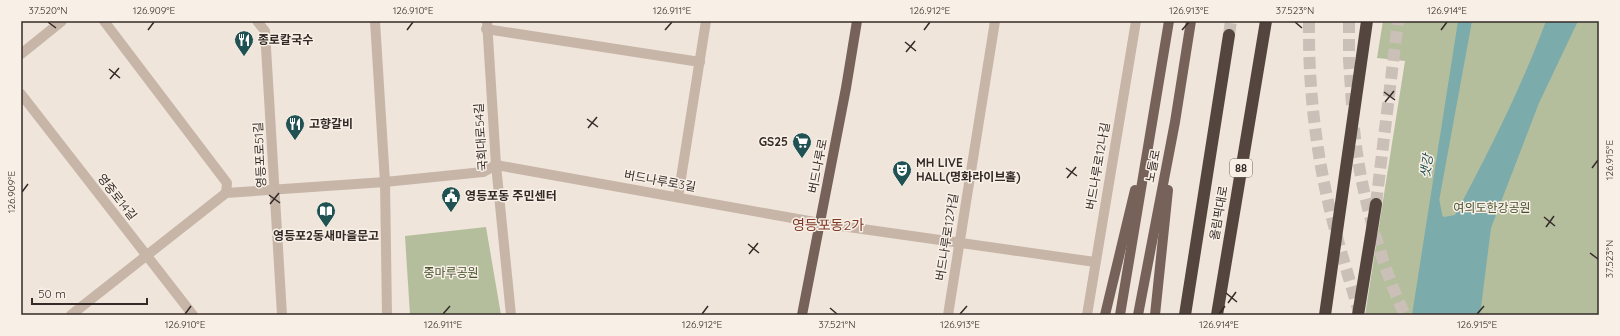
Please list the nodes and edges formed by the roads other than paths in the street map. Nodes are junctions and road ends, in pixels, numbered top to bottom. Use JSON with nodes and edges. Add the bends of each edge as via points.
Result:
{"nodes":[{"id":1,"x":62,"y":21,"type":"edge"},
{"id":2,"x":104,"y":21,"type":"edge"},
{"id":3,"x":257,"y":21,"type":"edge"},
{"id":4,"x":375,"y":21,"type":"edge"},
{"id":5,"x":706,"y":21,"type":"edge"},
{"id":6,"x":857,"y":21,"type":"edge"},
{"id":7,"x":995,"y":21,"type":"edge"},
{"id":8,"x":1136,"y":21,"type":"edge"},
{"id":9,"x":1169,"y":21,"type":"edge"},
{"id":10,"x":1191,"y":21,"type":"edge"},
{"id":11,"x":1266,"y":21,"type":"edge"},
{"id":12,"x":1367,"y":21,"type":"edge"},
{"id":13,"x":486,"y":25,"type":"edge"},
{"id":14,"x":1229,"y":35,"type":"tunnel mouth"},
{"id":15,"x":21,"y":54,"type":"edge"},
{"id":16,"x":700,"y":62,"type":"junction"},
{"id":17,"x":21,"y":94,"type":"edge"},
{"id":18,"x":1157,"y":97,"type":"junction"},
{"id":19,"x":1175,"y":122,"type":"junction"},
{"id":20,"x":496,"y":165,"type":"junction"},
{"id":21,"x":384,"y":182,"type":"junction"},
{"id":22,"x":275,"y":190,"type":"junction"},
{"id":23,"x":226,"y":193,"type":"junction"},
{"id":24,"x":678,"y":197,"type":"junction"},
{"id":25,"x":1376,"y":204,"type":"tunnel mouth"},
{"id":26,"x":820,"y":223,"type":"junction"},
{"id":27,"x":959,"y":242,"type":"junction"},
{"id":28,"x":146,"y":255,"type":"junction"},
{"id":29,"x":1095,"y":262,"type":"junction"},
{"id":30,"x":71,"y":315,"type":"edge"},
{"id":31,"x":193,"y":315,"type":"edge"},
{"id":32,"x":282,"y":315,"type":"edge"},
{"id":33,"x":387,"y":315,"type":"edge"},
{"id":34,"x":511,"y":315,"type":"edge"},
{"id":35,"x":802,"y":315,"type":"edge"},
{"id":36,"x":948,"y":315,"type":"edge"},
{"id":37,"x":1087,"y":315,"type":"edge"},
{"id":38,"x":1105,"y":315,"type":"edge"},
{"id":39,"x":1120,"y":315,"type":"edge"},
{"id":40,"x":1138,"y":315,"type":"edge"},
{"id":41,"x":1155,"y":315,"type":"edge"},
{"id":42,"x":1185,"y":315,"type":"edge"},
{"id":43,"x":1216,"y":315,"type":"edge"},
{"id":44,"x":1324,"y":315,"type":"edge"},
{"id":45,"x":1358,"y":315,"type":"edge"}],
"edges":[{"from":1,"to":15,"type":"street"},
{"from":2,"to":23,"type":"street","via":[[227,183]]},
{"from":3,"to":22,"type":"street","name":"영등포로51길","via":[[265,30]]},
{"from":4,"to":21,"type":"street"},
{"from":5,"to":16,"type":"street"},
{"from":6,"to":26,"type":"main road","name":"버드나루로"},
{"from":7,"to":27,"type":"street","name":"버드나루로12가길"},
{"from":8,"to":29,"type":"street","name":"버드나루로12나길"},
{"from":9,"to":18,"type":"main road","name":"노들로"},
{"from":10,"to":19,"type":"main road","name":"노들로"},
{"from":11,"to":43,"type":"highway","name":"올림픽대로","number":"88"},
{"from":12,"to":44,"type":"highway"},
{"from":13,"to":16,"type":"street","name":"국회대로54길"},
{"from":13,"to":20,"type":"street","name":"국회대로54길"},
{"from":14,"to":42,"type":"highway"},
{"from":16,"to":24,"type":"street"},
{"from":17,"to":28,"type":"street","name":"영중로14길"},
{"from":18,"to":38,"type":"main road"},
{"from":18,"to":39,"type":"main road","name":"노들로"},
{"from":19,"to":40,"type":"main road","name":"노들로"},
{"from":19,"to":41,"type":"main road"},
{"from":20,"to":21,"type":"street","via":[[483,172]]},
{"from":20,"to":24,"type":"street","name":"버드나루로3길"},
{"from":20,"to":34,"type":"street","name":"국회대로54길"},
{"from":21,"to":22,"type":"street"},
{"from":21,"to":33,"type":"street"},
{"from":22,"to":23,"type":"street"},
{"from":22,"to":32,"type":"street","name":"영등포로51길"},
{"from":23,"to":28,"type":"street"},
{"from":24,"to":26,"type":"street","name":"버드나루로3길"},
{"from":25,"to":45,"type":"highway"},
{"from":26,"to":27,"type":"street","name":"버드나루로3길"},
{"from":26,"to":35,"type":"main road","name":"버드나루로"},
{"from":27,"to":29,"type":"street","name":"버드나루로3길"},
{"from":27,"to":36,"type":"street","name":"버드나루로12가길"},
{"from":28,"to":30,"type":"street"},
{"from":28,"to":31,"type":"street","name":"영중로14길"},
{"from":29,"to":37,"type":"street","name":"버드나루로12나길"}]}
